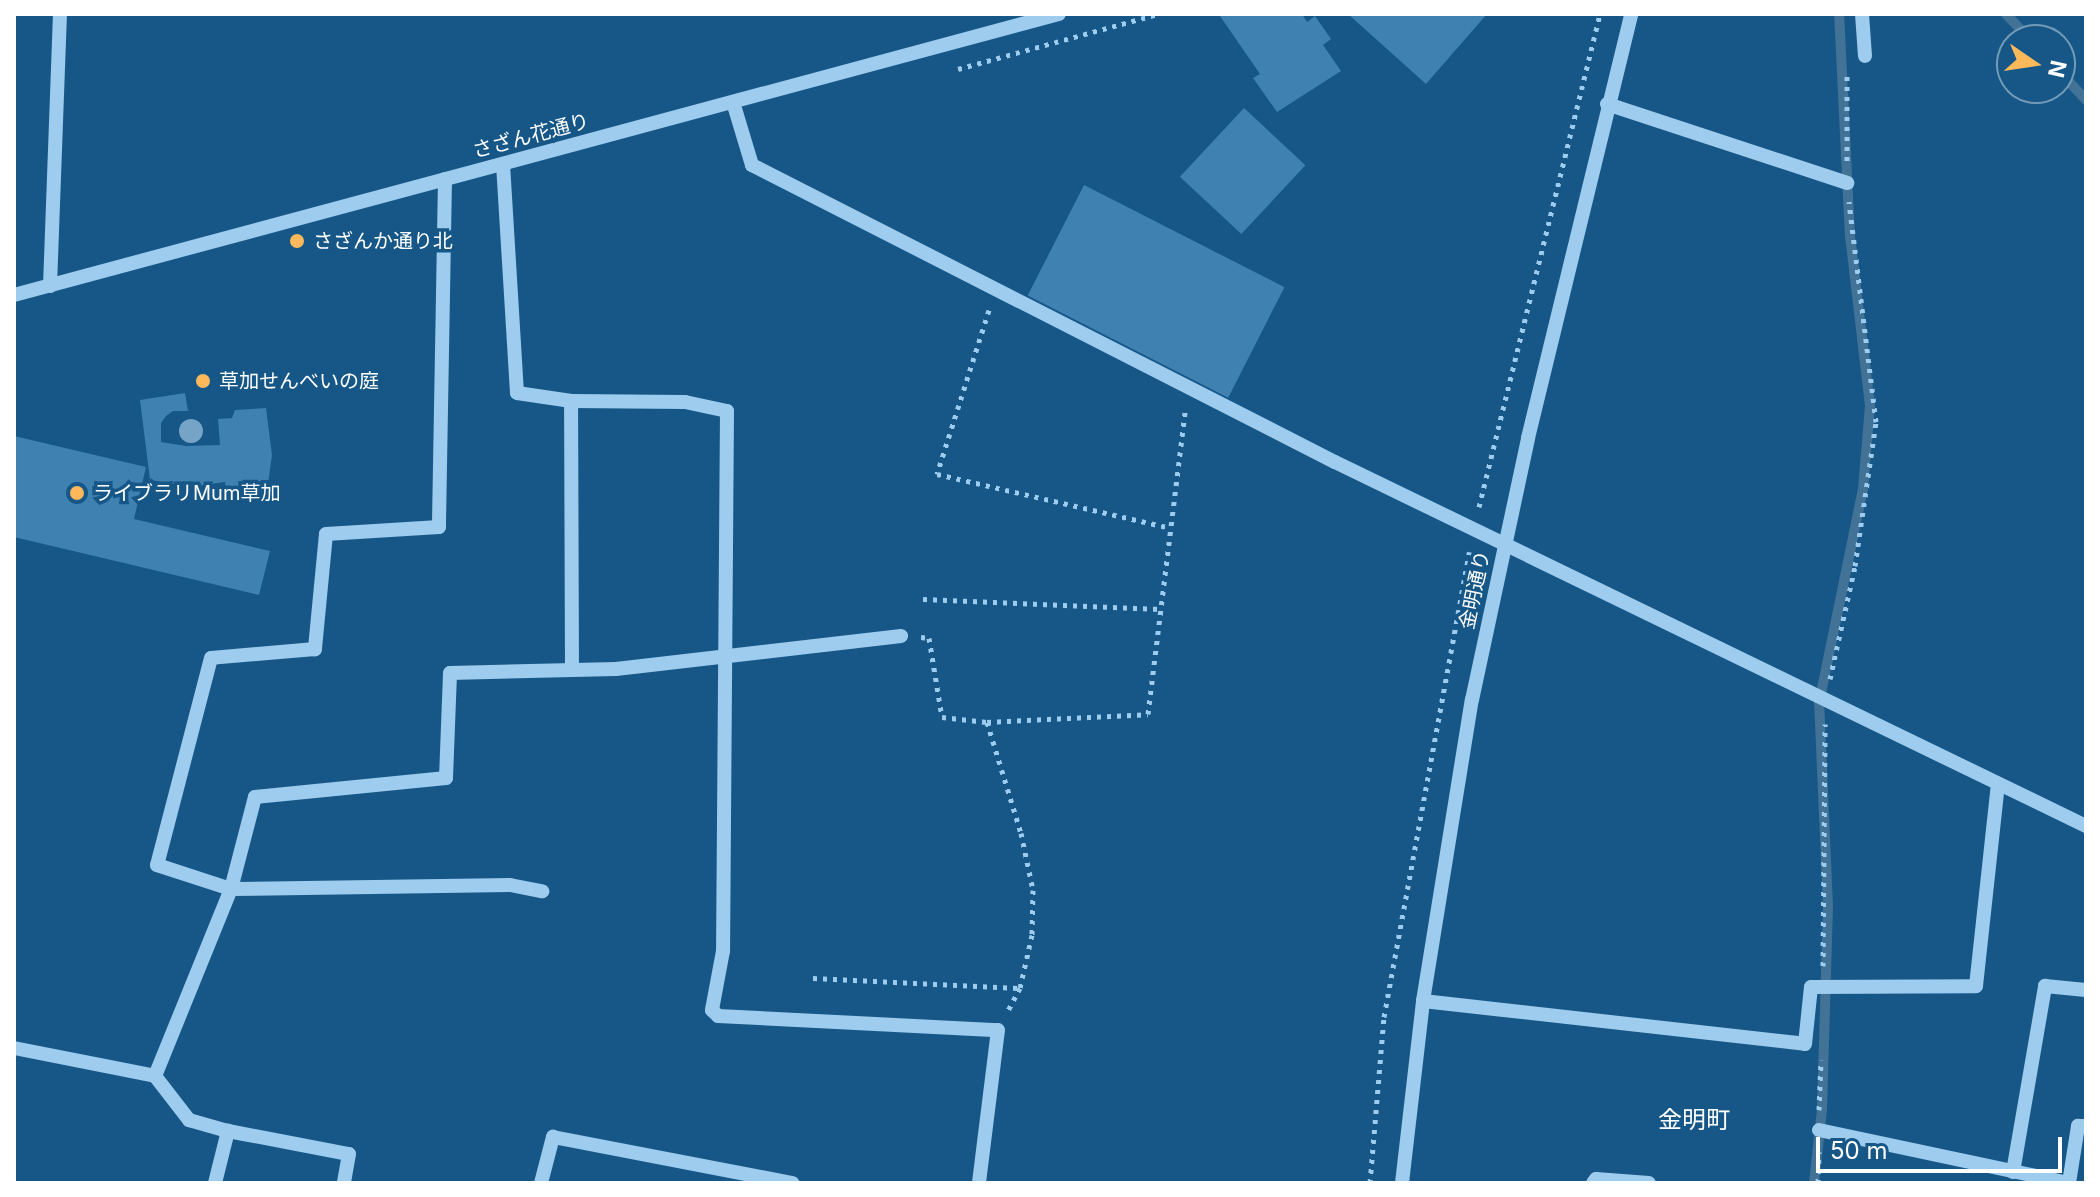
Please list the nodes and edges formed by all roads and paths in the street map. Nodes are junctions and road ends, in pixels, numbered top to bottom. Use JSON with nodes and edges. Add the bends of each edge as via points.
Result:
{"nodes":[{"id":1,"x":60,"y":14,"type":"edge"},
{"id":2,"x":1059,"y":14,"type":"edge"},
{"id":3,"x":1631,"y":14,"type":"edge"},
{"id":4,"x":1862,"y":14,"type":"edge"},
{"id":5,"x":1865,"y":56,"type":"joint"},
{"id":6,"x":733,"y":102,"type":"junction"},
{"id":7,"x":1607,"y":104,"type":"junction"},
{"id":8,"x":503,"y":164,"type":"junction"},
{"id":9,"x":445,"y":179,"type":"junction"},
{"id":10,"x":1847,"y":183,"type":"junction"},
{"id":11,"x":50,"y":286,"type":"junction"},
{"id":12,"x":995,"y":289,"type":"junction"},
{"id":13,"x":14,"y":295,"type":"edge"},
{"id":14,"x":1188,"y":387,"type":"junction"},
{"id":15,"x":571,"y":401,"type":"junction"},
{"id":16,"x":1170,"y":528,"type":"junction"},
{"id":17,"x":1505,"y":544,"type":"junction"},
{"id":18,"x":923,"y":599,"type":"dead end"},
{"id":19,"x":1160,"y":609,"type":"junction"},
{"id":20,"x":901,"y":636,"type":"joint"},
{"id":21,"x":725,"y":656,"type":"junction"},
{"id":22,"x":572,"y":670,"type":"junction"},
{"id":23,"x":1825,"y":699,"type":"junction"},
{"id":24,"x":987,"y":722,"type":"junction"},
{"id":25,"x":1998,"y":784,"type":"junction"},
{"id":26,"x":2086,"y":826,"type":"edge"},
{"id":27,"x":231,"y":889,"type":"junction"},
{"id":28,"x":542,"y":891,"type":"dead end"},
{"id":29,"x":813,"y":978,"type":"dead end"},
{"id":30,"x":1823,"y":987,"type":"junction"},
{"id":31,"x":1020,"y":988,"type":"junction"},
{"id":32,"x":2086,"y":990,"type":"edge"},
{"id":33,"x":1423,"y":1001,"type":"junction"},
{"id":34,"x":998,"y":1030,"type":"junction"},
{"id":35,"x":14,"y":1048,"type":"edge"},
{"id":36,"x":1821,"y":1054,"type":"dead end"},
{"id":37,"x":155,"y":1076,"type":"junction"},
{"id":38,"x":2086,"y":1126,"type":"edge"},
{"id":39,"x":1819,"y":1130,"type":"junction"},
{"id":40,"x":228,"y":1131,"type":"junction"},
{"id":41,"x":2013,"y":1172,"type":"junction"},
{"id":42,"x":215,"y":1183,"type":"edge"},
{"id":43,"x":344,"y":1183,"type":"edge"},
{"id":44,"x":541,"y":1183,"type":"edge"},
{"id":45,"x":793,"y":1183,"type":"edge"},
{"id":46,"x":979,"y":1183,"type":"edge"},
{"id":47,"x":1402,"y":1183,"type":"edge"},
{"id":48,"x":1593,"y":1183,"type":"edge"},
{"id":49,"x":1649,"y":1183,"type":"edge"},
{"id":50,"x":1818,"y":1183,"type":"edge"},
{"id":51,"x":2068,"y":1183,"type":"edge"}],
"edges":[{"from":1,"to":11,"type":"street"},
{"from":2,"to":6,"type":"street","name":"さざん花通り"},
{"from":3,"to":7,"type":"street","name":"金明通り"},
{"from":4,"to":5,"type":"street"},
{"from":5,"to":10,"type":"path","via":[[1847,59]]},
{"from":6,"to":8,"type":"street","name":"さざん花通り"},
{"from":6,"to":12,"type":"street","via":[[752,165]]},
{"from":7,"to":10,"type":"street"},
{"from":7,"to":17,"type":"street","name":"金明通り"},
{"from":8,"to":9,"type":"street","name":"さざん花通り"},
{"from":8,"to":15,"type":"street","via":[[517,393]]},
{"from":9,"to":11,"type":"street","name":"さざん花通り"},
{"from":9,"to":27,"type":"street","via":[[439,527],[326,534],[315,649],[211,658],[157,865]]},
{"from":10,"to":23,"type":"path","via":[[1876,422],[1855,566]]},
{"from":11,"to":13,"type":"street","name":"さざん花通り"},
{"from":12,"to":14,"type":"street"},
{"from":12,"to":16,"type":"path","via":[[937,474]]},
{"from":14,"to":16,"type":"path"},
{"from":14,"to":17,"type":"street"},
{"from":15,"to":21,"type":"street","via":[[685,402],[727,411]]},
{"from":15,"to":22,"type":"street"},
{"from":16,"to":19,"type":"path"},
{"from":17,"to":23,"type":"street"},
{"from":17,"to":33,"type":"street","name":"金明通り","via":[[1447,840]]},
{"from":18,"to":19,"type":"path"},
{"from":19,"to":24,"type":"path","via":[[1148,714]]},
{"from":20,"to":21,"type":"street"},
{"from":20,"to":24,"type":"path","via":[[929,638],[942,717]]},
{"from":21,"to":22,"type":"street"},
{"from":21,"to":34,"type":"street","via":[[723,951],[712,1010],[718,1016]]},
{"from":22,"to":27,"type":"street","via":[[450,673],[446,778],[255,797]]},
{"from":23,"to":25,"type":"street"},
{"from":23,"to":30,"type":"path"},
{"from":24,"to":31,"type":"path","via":[[1033,890],[1032,935]]},
{"from":25,"to":26,"type":"street"},
{"from":25,"to":30,"type":"street","via":[[1976,986]]},
{"from":27,"to":28,"type":"street","via":[[510,885]]},
{"from":27,"to":37,"type":"street"},
{"from":29,"to":31,"type":"path"},
{"from":30,"to":33,"type":"street","via":[[1811,987],[1805,1044]]},
{"from":31,"to":34,"type":"path"},
{"from":32,"to":41,"type":"street","via":[[2045,986]]},
{"from":33,"to":47,"type":"street","name":"金明通り"},
{"from":34,"to":46,"type":"street"},
{"from":35,"to":37,"type":"street"},
{"from":36,"to":39,"type":"path"},
{"from":37,"to":40,"type":"street","via":[[189,1120]]},
{"from":38,"to":51,"type":"street","via":[[2078,1126]]},
{"from":39,"to":41,"type":"street"},
{"from":39,"to":50,"type":"path"},
{"from":40,"to":42,"type":"street"},
{"from":40,"to":43,"type":"street","via":[[349,1154]]},
{"from":41,"to":51,"type":"street"},
{"from":44,"to":45,"type":"street","via":[[553,1137]]},
{"from":48,"to":49,"type":"street"}]}
